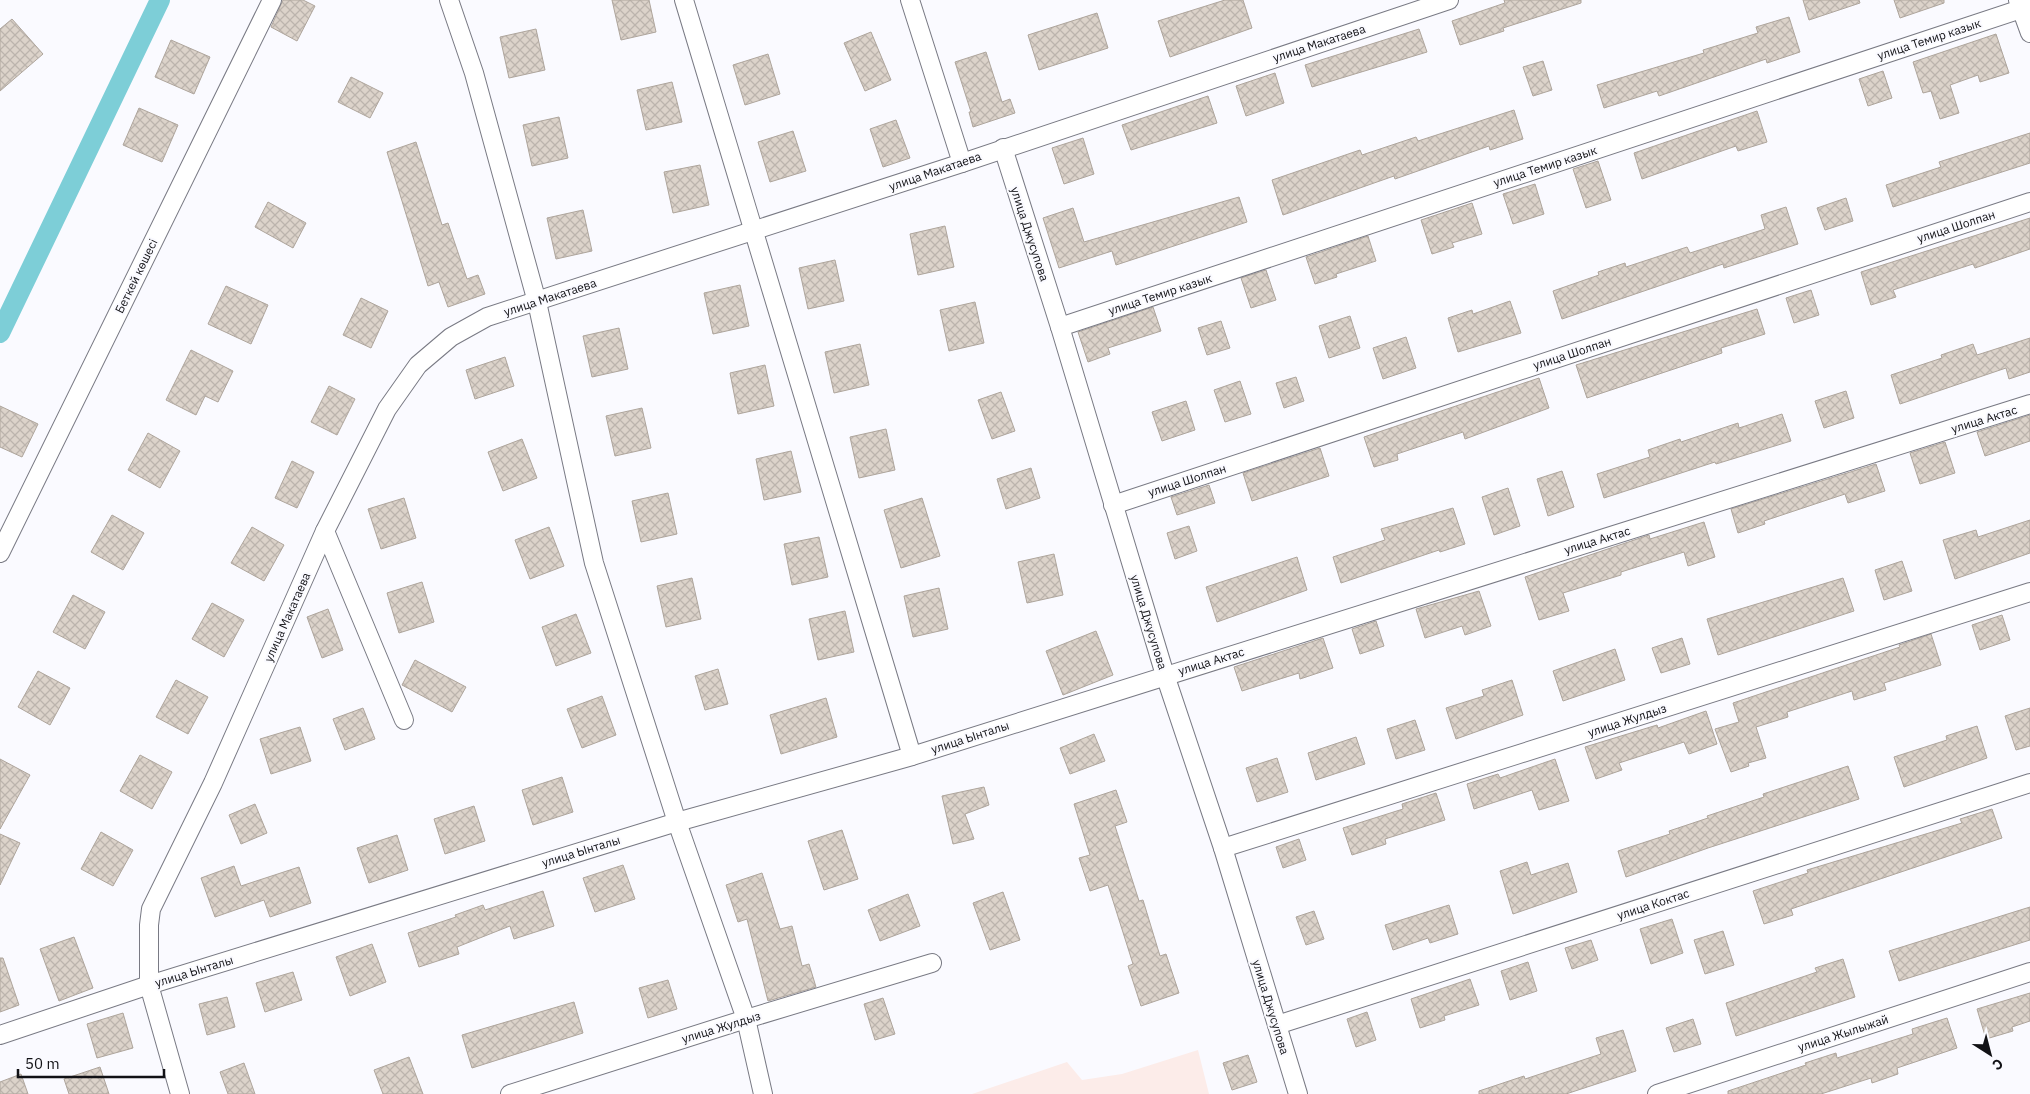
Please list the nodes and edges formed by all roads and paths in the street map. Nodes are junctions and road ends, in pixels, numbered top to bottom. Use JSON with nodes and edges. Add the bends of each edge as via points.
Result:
{"nodes":[{"id":1,"x":272,"y":0,"type":"edge"},
{"id":2,"x":449,"y":0,"type":"edge"},
{"id":3,"x":684,"y":0,"type":"edge"},
{"id":4,"x":910,"y":0,"type":"edge"},
{"id":5,"x":1449,"y":0,"type":"edge"},
{"id":6,"x":2023,"y":5,"type":"edge"},
{"id":7,"x":2030,"y":33,"type":"edge"},
{"id":8,"x":1003,"y":148,"type":"junction"},
{"id":9,"x":962,"y":163,"type":"junction"},
{"id":10,"x":2030,"y":202,"type":"edge"},
{"id":11,"x":754,"y":230,"type":"junction"},
{"id":12,"x":537,"y":302,"type":"junction"},
{"id":13,"x":1060,"y":327,"type":"junction"},
{"id":14,"x":2030,"y":404,"type":"edge"},
{"id":15,"x":1113,"y":505,"type":"junction"},
{"id":16,"x":326,"y":531,"type":"junction"},
{"id":17,"x":0,"y":553,"type":"edge"},
{"id":18,"x":2030,"y":592,"type":"edge"},
{"id":19,"x":1165,"y":675,"type":"junction"},
{"id":20,"x":404,"y":720,"type":"dead end"},
{"id":21,"x":912,"y":756,"type":"junction"},
{"id":22,"x":2030,"y":783,"type":"edge"},
{"id":23,"x":677,"y":822,"type":"junction"},
{"id":24,"x":1223,"y":848,"type":"junction"},
{"id":25,"x":932,"y":963,"type":"dead end"},
{"id":26,"x":2030,"y":972,"type":"edge"},
{"id":27,"x":149,"y":985,"type":"junction"},
{"id":28,"x":746,"y":1019,"type":"junction"},
{"id":29,"x":1277,"y":1025,"type":"junction"},
{"id":30,"x":0,"y":1035,"type":"edge"},
{"id":31,"x":180,"y":1094,"type":"edge"},
{"id":32,"x":510,"y":1094,"type":"edge"},
{"id":33,"x":763,"y":1094,"type":"edge"},
{"id":34,"x":1298,"y":1094,"type":"edge"},
{"id":35,"x":1657,"y":1094,"type":"edge"}],
"edges":[{"from":1,"to":17,"type":"street","name":"Беткей көшесі"},
{"from":2,"to":12,"type":"street","via":[[474,73]]},
{"from":3,"to":11,"type":"street"},
{"from":4,"to":9,"type":"street"},
{"from":5,"to":8,"type":"street","name":"улица Макатаева"},
{"from":6,"to":7,"type":"street"},
{"from":6,"to":13,"type":"street","name":"улица Темир казык"},
{"from":8,"to":9,"type":"street","name":"улица Макатаева"},
{"from":8,"to":13,"type":"street","name":"улица Джусупова"},
{"from":9,"to":11,"type":"street","name":"улица Макатаева"},
{"from":10,"to":15,"type":"street","name":"улица Шолпан"},
{"from":11,"to":12,"type":"street","name":"улица Макатаева"},
{"from":11,"to":21,"type":"street"},
{"from":12,"to":16,"type":"street","name":"улица Макатаева","via":[[488,317],[451,337],[418,365],[387,409]]},
{"from":12,"to":23,"type":"street","via":[[594,563]]},
{"from":13,"to":15,"type":"street","name":"улица Джусупова"},
{"from":14,"to":19,"type":"street","name":"улица Актас"},
{"from":15,"to":19,"type":"street","name":"улица Джусупова"},
{"from":16,"to":20,"type":"street"},
{"from":16,"to":27,"type":"street","name":"улица Макатаева","via":[[214,783],[151,908]]},
{"from":18,"to":24,"type":"street","name":"улица Жулдыз"},
{"from":19,"to":21,"type":"street","name":"улица Ынталы"},
{"from":19,"to":24,"type":"street","name":"улица Джусупова"},
{"from":21,"to":23,"type":"street","name":"улица Ынталы"},
{"from":22,"to":29,"type":"street","name":"улица Коктас"},
{"from":23,"to":27,"type":"street","name":"улица Ынталы"},
{"from":23,"to":28,"type":"street"},
{"from":24,"to":29,"type":"street","name":"улица Джусупова"},
{"from":25,"to":28,"type":"street","name":"улица Жулдыз"},
{"from":26,"to":35,"type":"street","name":"улица Жылыжай"},
{"from":27,"to":30,"type":"street","name":"улица Ынталы"},
{"from":27,"to":31,"type":"street","name":"улица Макатаева"},
{"from":28,"to":32,"type":"street","name":"улица Жулдыз"},
{"from":28,"to":33,"type":"street"},
{"from":29,"to":34,"type":"street","name":"улица Джусупова"}]}
